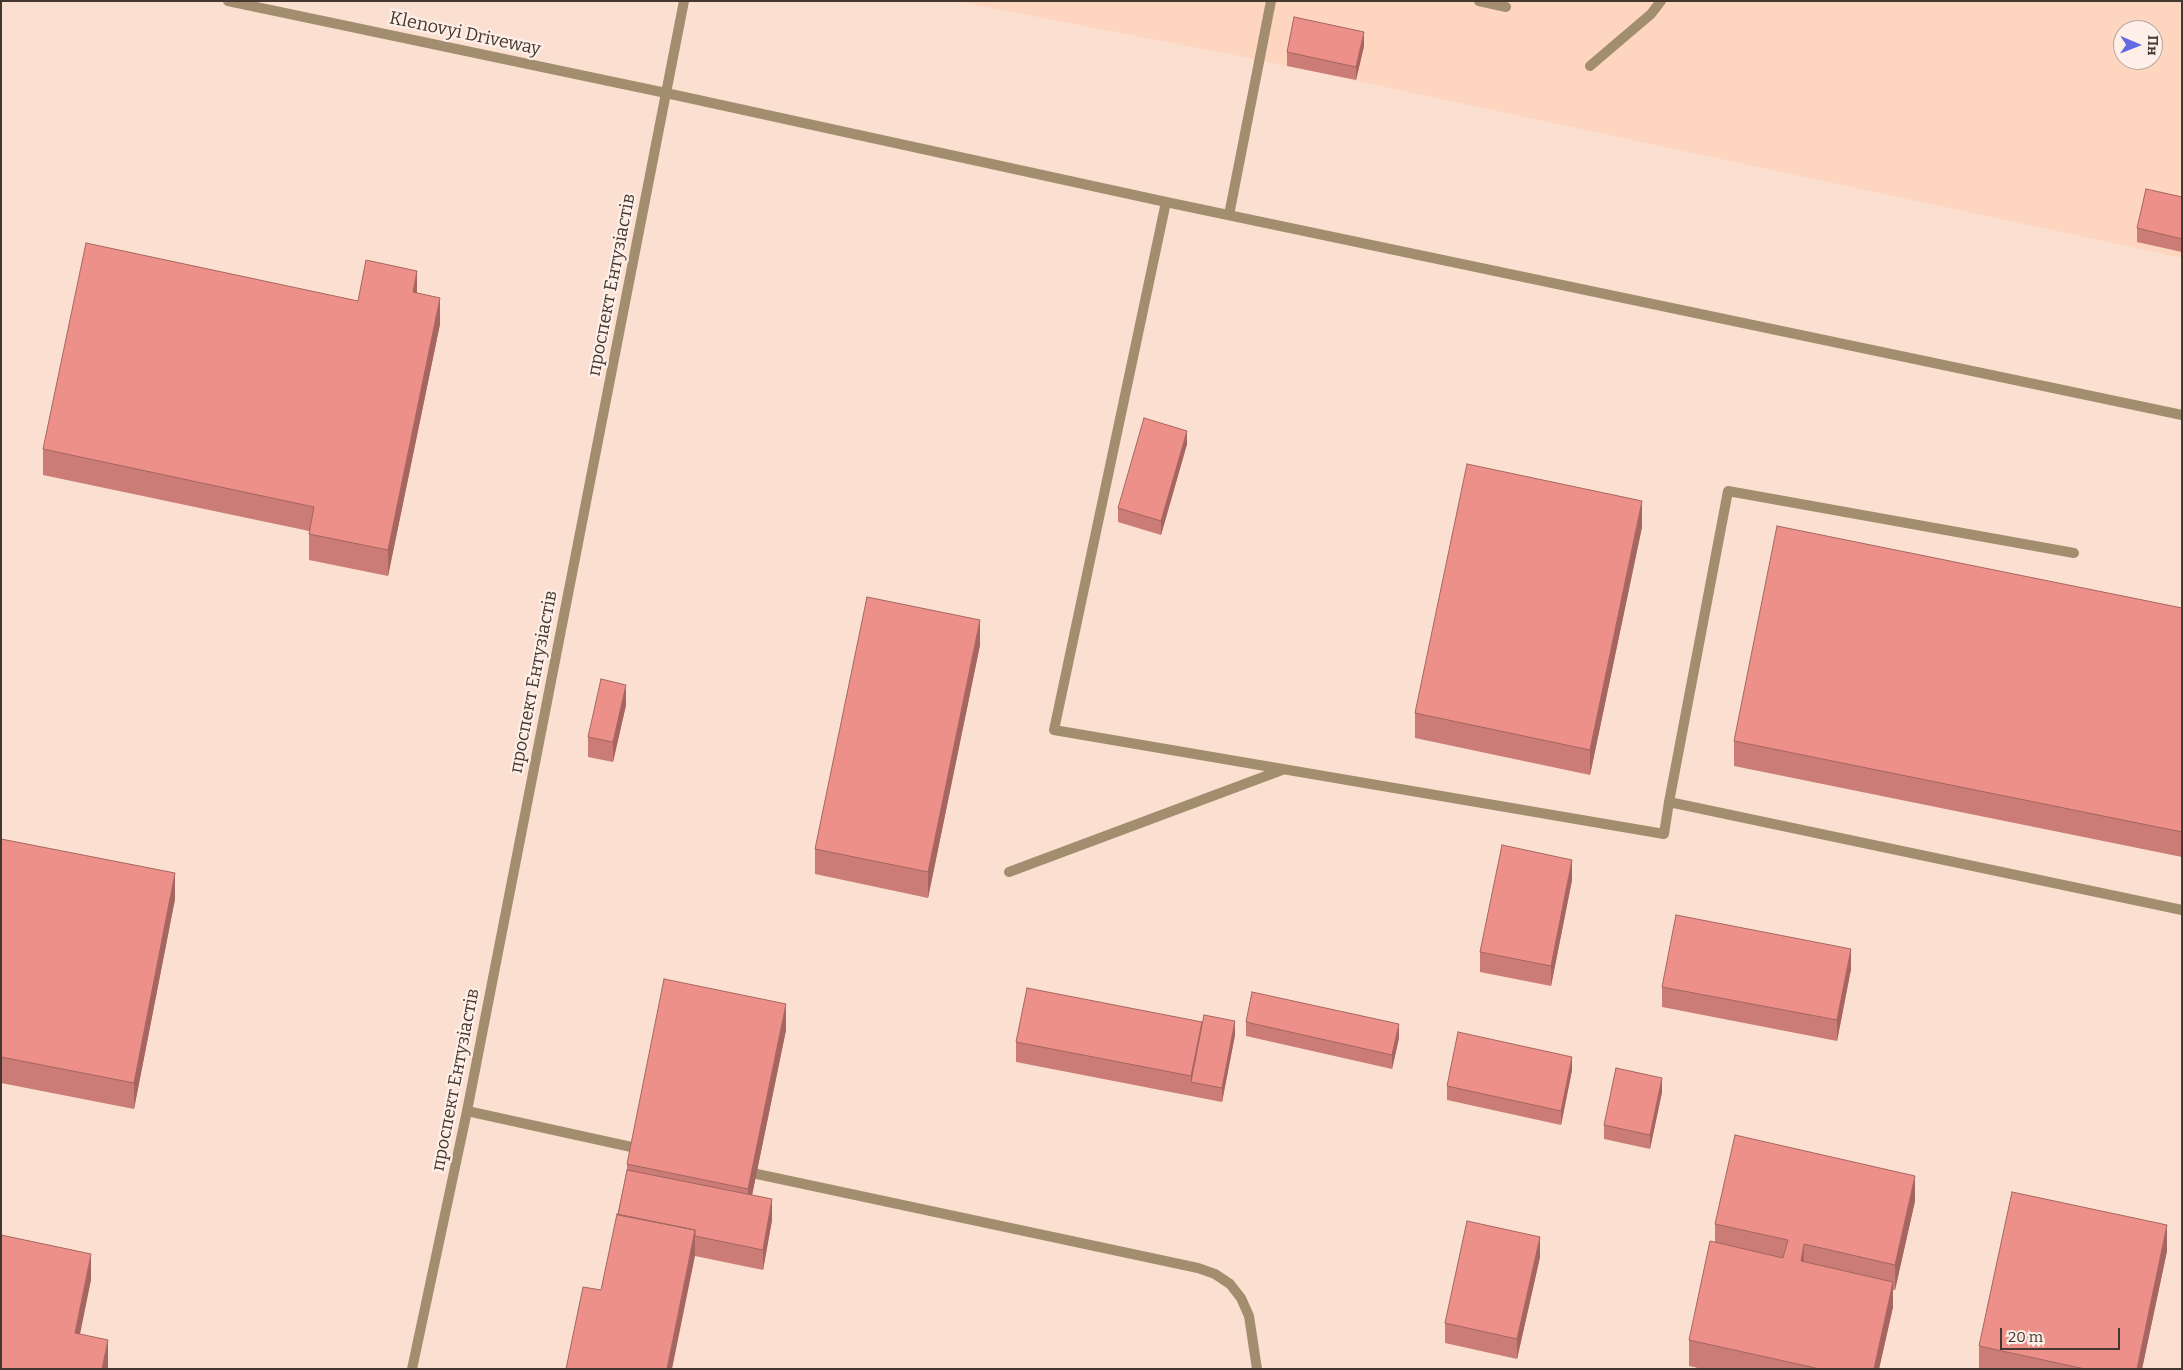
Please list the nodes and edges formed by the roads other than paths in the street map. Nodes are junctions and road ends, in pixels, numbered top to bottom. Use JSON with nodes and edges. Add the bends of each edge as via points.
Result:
{"nodes":[{"id":1,"x":228,"y":1,"type":"edge"},
{"id":2,"x":684,"y":1,"type":"edge"},
{"id":3,"x":1271,"y":1,"type":"edge"},
{"id":4,"x":1479,"y":1,"type":"edge"},
{"id":5,"x":1661,"y":1,"type":"edge"},
{"id":6,"x":1506,"y":7,"type":"dead end"},
{"id":7,"x":1590,"y":66,"type":"dead end"},
{"id":8,"x":666,"y":93,"type":"junction"},
{"id":9,"x":1166,"y":202,"type":"junction"},
{"id":10,"x":1229,"y":215,"type":"junction"},
{"id":11,"x":2182,"y":415,"type":"edge"},
{"id":12,"x":2074,"y":553,"type":"dead end"},
{"id":13,"x":1284,"y":769,"type":"junction"},
{"id":14,"x":1669,"y":802,"type":"junction"},
{"id":15,"x":1009,"y":872,"type":"dead end"},
{"id":16,"x":2182,"y":910,"type":"edge"},
{"id":17,"x":467,"y":1112,"type":"junction"},
{"id":18,"x":636,"y":1148,"type":"edge"},
{"id":19,"x":757,"y":1174,"type":"edge"},
{"id":20,"x":412,"y":1369,"type":"edge"},
{"id":21,"x":1257,"y":1369,"type":"edge"}],
"edges":[{"from":1,"to":8,"type":"street","name":"Klenovyi Driveway"},
{"from":2,"to":8,"type":"street","name":"проспект Ентузіастів"},
{"from":3,"to":10,"type":"street"},
{"from":4,"to":6,"type":"street"},
{"from":5,"to":7,"type":"street","via":[[1651,14]]},
{"from":8,"to":9,"type":"street","name":"Klenovyi Driveway"},
{"from":8,"to":17,"type":"street","name":"проспект Ентузіастів"},
{"from":9,"to":10,"type":"street","name":"Klenovyi Driveway"},
{"from":9,"to":13,"type":"street","via":[[1054,730]]},
{"from":10,"to":11,"type":"street","name":"Klenovyi Driveway"},
{"from":12,"to":14,"type":"street","via":[[1728,491]]},
{"from":13,"to":14,"type":"street","via":[[1664,834]]},
{"from":13,"to":15,"type":"street"},
{"from":14,"to":16,"type":"street"},
{"from":17,"to":18,"type":"street"},
{"from":17,"to":20,"type":"street","name":"проспект Ентузіастів"},
{"from":19,"to":21,"type":"street","via":[[1215,1274],[1230,1284],[1244,1304],[1249,1316]]}]}
